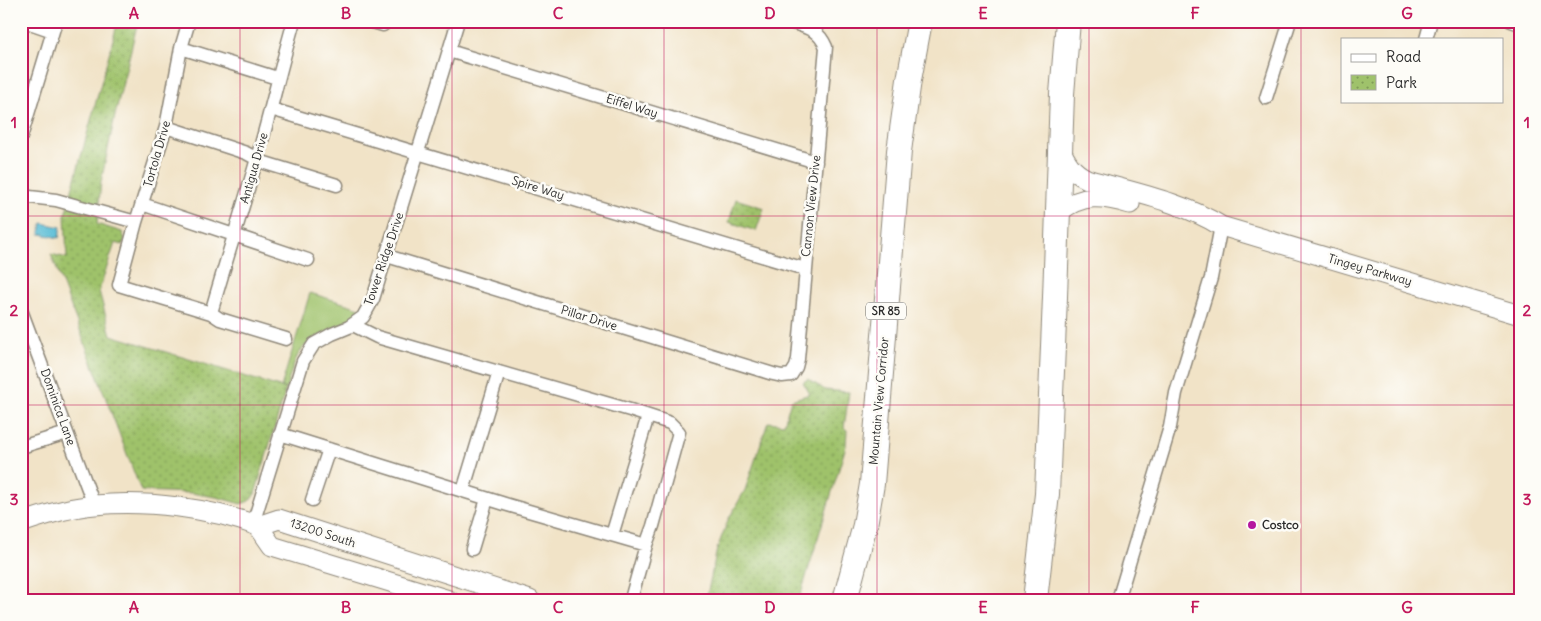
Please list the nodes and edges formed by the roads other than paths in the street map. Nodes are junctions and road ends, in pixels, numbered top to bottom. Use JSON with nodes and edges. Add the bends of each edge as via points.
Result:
{"nodes":[{"id":1,"x":24,"y":21,"type":"edge"},
{"id":2,"x":189,"y":21,"type":"edge"},
{"id":3,"x":294,"y":21,"type":"edge"},
{"id":4,"x":369,"y":21,"type":"edge"},
{"id":5,"x":458,"y":21,"type":"edge"},
{"id":6,"x":787,"y":21,"type":"edge"},
{"id":7,"x":920,"y":21,"type":"edge"},
{"id":8,"x":1068,"y":21,"type":"edge"},
{"id":9,"x":1290,"y":21,"type":"edge"},
{"id":10,"x":1431,"y":21,"type":"edge"},
{"id":11,"x":1511,"y":21,"type":"edge"},
{"id":12,"x":1520,"y":24,"type":"edge"},
{"id":13,"x":383,"y":25,"type":"dead end"},
{"id":14,"x":55,"y":26,"type":"edge"},
{"id":15,"x":1426,"y":38,"type":"edge"},
{"id":16,"x":180,"y":48,"type":"junction"},
{"id":17,"x":449,"y":50,"type":"junction"},
{"id":18,"x":277,"y":78,"type":"junction"},
{"id":19,"x":1266,"y":98,"type":"dead end"},
{"id":20,"x":26,"y":105,"type":"edge"},
{"id":21,"x":271,"y":109,"type":"junction"},
{"id":22,"x":166,"y":127,"type":"junction"},
{"id":23,"x":21,"y":137,"type":"edge"},
{"id":24,"x":1060,"y":148,"type":"junction"},
{"id":25,"x":418,"y":152,"type":"junction"},
{"id":26,"x":257,"y":158,"type":"junction"},
{"id":27,"x":816,"y":162,"type":"junction"},
{"id":28,"x":337,"y":185,"type":"dead end"},
{"id":29,"x":21,"y":196,"type":"edge"},
{"id":30,"x":142,"y":204,"type":"junction"},
{"id":31,"x":1059,"y":212,"type":"junction"},
{"id":32,"x":136,"y":222,"type":"junction"},
{"id":33,"x":1220,"y":226,"type":"junction"},
{"id":34,"x":234,"y":235,"type":"junction"},
{"id":35,"x":387,"y":256,"type":"junction"},
{"id":36,"x":308,"y":260,"type":"dead end"},
{"id":37,"x":805,"y":269,"type":"junction"},
{"id":38,"x":21,"y":310,"type":"edge"},
{"id":39,"x":212,"y":313,"type":"junction"},
{"id":40,"x":1520,"y":314,"type":"edge"},
{"id":41,"x":353,"y":325,"type":"junction"},
{"id":42,"x":286,"y":339,"type":"dead end"},
{"id":43,"x":499,"y":372,"type":"junction"},
{"id":44,"x":791,"y":374,"type":"joint"},
{"id":45,"x":648,"y":416,"type":"junction"},
{"id":46,"x":67,"y":433,"type":"junction"},
{"id":47,"x":280,"y":434,"type":"junction"},
{"id":48,"x":21,"y":447,"type":"edge"},
{"id":49,"x":329,"y":449,"type":"junction"},
{"id":50,"x":463,"y":491,"type":"junction"},
{"id":51,"x":487,"y":498,"type":"junction"},
{"id":52,"x":312,"y":500,"type":"dead end"},
{"id":53,"x":94,"y":505,"type":"junction"},
{"id":54,"x":21,"y":523,"type":"edge"},
{"id":55,"x":255,"y":525,"type":"junction"},
{"id":56,"x":612,"y":535,"type":"junction"},
{"id":57,"x":646,"y":545,"type":"junction"},
{"id":58,"x":472,"y":549,"type":"dead end"},
{"id":59,"x":406,"y":560,"type":"junction"},
{"id":60,"x":398,"y":584,"type":"junction"},
{"id":61,"x":631,"y":599,"type":"edge"},
{"id":62,"x":449,"y":600,"type":"edge"},
{"id":63,"x":530,"y":600,"type":"edge"},
{"id":64,"x":845,"y":600,"type":"edge"},
{"id":65,"x":1035,"y":600,"type":"edge"},
{"id":66,"x":1118,"y":600,"type":"edge"}],
"edges":[{"from":1,"to":14,"type":"street"},
{"from":2,"to":16,"type":"street","name":"Tortola Drive"},
{"from":3,"to":18,"type":"street","name":"Antigua Drive"},
{"from":4,"to":13,"type":"street"},
{"from":5,"to":17,"type":"street","name":"Tower Ridge Drive"},
{"from":6,"to":27,"type":"street","name":"Cannon View Drive","via":[[811,29],[822,37],[826,47]]},
{"from":7,"to":64,"type":"highway","name":"Mountain View Corridor","number":"SR 85","via":[[899,151],[872,484]]},
{"from":8,"to":24,"type":"highway"},
{"from":9,"to":19,"type":"street"},
{"from":10,"to":15,"type":"street"},
{"from":11,"to":12,"type":"street"},
{"from":14,"to":20,"type":"street"},
{"from":16,"to":18,"type":"street"},
{"from":16,"to":22,"type":"street","name":"Tortola Drive"},
{"from":17,"to":25,"type":"street","name":"Tower Ridge Drive"},
{"from":17,"to":27,"type":"street","name":"Eiffel Way"},
{"from":18,"to":21,"type":"street","name":"Antigua Drive"},
{"from":20,"to":23,"type":"street"},
{"from":21,"to":25,"type":"street","name":"Spire Way"},
{"from":21,"to":26,"type":"street","name":"Antigua Drive"},
{"from":22,"to":26,"type":"street"},
{"from":22,"to":30,"type":"street","name":"Tortola Drive"},
{"from":24,"to":31,"type":"highway"},
{"from":24,"to":33,"type":"street","name":"Tingey Parkway","via":[[1066,161],[1080,176],[1200,214]]},
{"from":25,"to":35,"type":"street","name":"Tower Ridge Drive"},
{"from":25,"to":37,"type":"street","name":"Spire Way"},
{"from":26,"to":28,"type":"street"},
{"from":26,"to":34,"type":"street","name":"Antigua Drive"},
{"from":27,"to":37,"type":"street","name":"Cannon View Drive"},
{"from":29,"to":32,"type":"street","via":[[56,200]]},
{"from":30,"to":32,"type":"street","name":"Tortola Drive"},
{"from":30,"to":34,"type":"street"},
{"from":31,"to":33,"type":"street","name":"Tingey Parkway","via":[[1079,200],[1106,198],[1188,222]]},
{"from":31,"to":65,"type":"highway","via":[[1046,494]]},
{"from":32,"to":39,"type":"street","name":"Tortola Drive","via":[[119,285]]},
{"from":33,"to":40,"type":"street","name":"Tingey Parkway"},
{"from":33,"to":66,"type":"street","via":[[1211,278]]},
{"from":34,"to":36,"type":"street"},
{"from":34,"to":39,"type":"street","name":"Antigua Drive"},
{"from":35,"to":41,"type":"street","name":"Tower Ridge Drive","via":[[373,299],[363,317]]},
{"from":35,"to":44,"type":"street","name":"Pillar Drive","via":[[773,374]]},
{"from":37,"to":44,"type":"street","name":"Cannon View Drive","via":[[798,359]]},
{"from":38,"to":46,"type":"street","name":"Dominica Lane"},
{"from":39,"to":42,"type":"street"},
{"from":41,"to":43,"type":"street","via":[[377,337]]},
{"from":41,"to":47,"type":"street","name":"Tower Ridge Drive","via":[[314,344],[303,361]]},
{"from":43,"to":45,"type":"street"},
{"from":43,"to":50,"type":"street"},
{"from":45,"to":56,"type":"street"},
{"from":45,"to":57,"type":"street","via":[[670,423],[679,432]]},
{"from":46,"to":48,"type":"street"},
{"from":46,"to":53,"type":"street","name":"Dominica Lane"},
{"from":47,"to":49,"type":"street"},
{"from":47,"to":55,"type":"street","name":"Tower Ridge Drive"},
{"from":49,"to":50,"type":"street"},
{"from":49,"to":52,"type":"street"},
{"from":50,"to":51,"type":"street"},
{"from":51,"to":56,"type":"street"},
{"from":51,"to":58,"type":"street"},
{"from":53,"to":54,"type":"street"},
{"from":53,"to":55,"type":"street","via":[[136,504],[200,510]]},
{"from":55,"to":59,"type":"street","name":"13200 South","via":[[279,519]]},
{"from":55,"to":60,"type":"street","via":[[272,546]]},
{"from":56,"to":57,"type":"street"},
{"from":57,"to":61,"type":"street"},
{"from":59,"to":60,"type":"street"},
{"from":59,"to":63,"type":"street","name":"13200 South"},
{"from":60,"to":62,"type":"street"}]}
